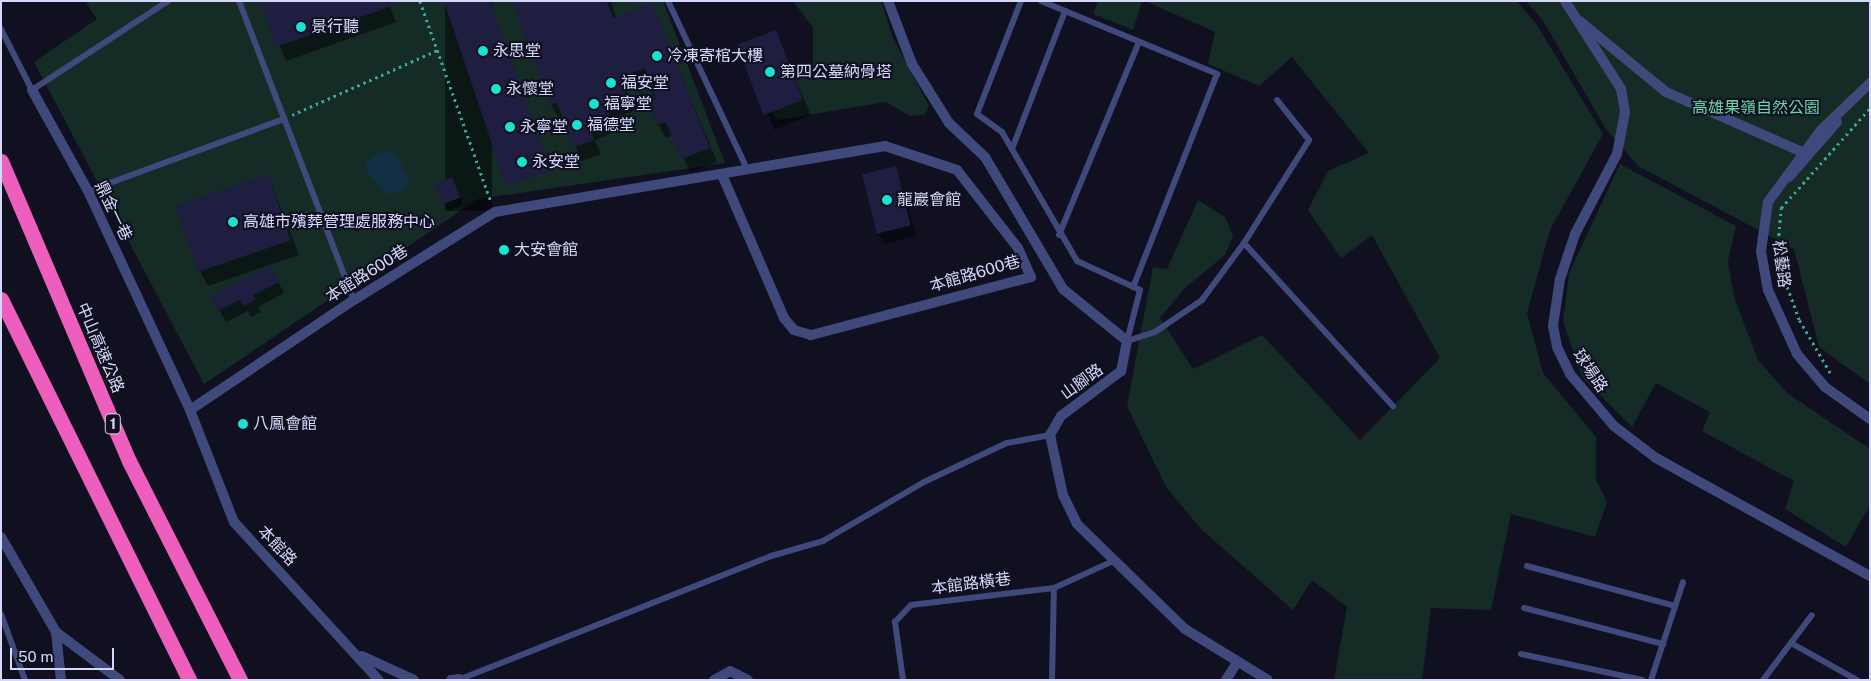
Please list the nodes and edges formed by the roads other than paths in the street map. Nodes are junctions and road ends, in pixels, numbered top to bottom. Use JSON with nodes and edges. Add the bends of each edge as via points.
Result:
{"nodes":[{"id":1,"x":168,"y":1,"type":"edge"},
{"id":2,"x":239,"y":1,"type":"edge"},
{"id":3,"x":668,"y":1,"type":"edge"},
{"id":4,"x":888,"y":1,"type":"edge"},
{"id":5,"x":1021,"y":1,"type":"edge"},
{"id":6,"x":1041,"y":1,"type":"edge"},
{"id":7,"x":1564,"y":1,"type":"edge"},
{"id":8,"x":1066,"y":11,"type":"junction"},
{"id":9,"x":1576,"y":18,"type":"junction"},
{"id":10,"x":1,"y":29,"type":"edge"},
{"id":11,"x":1139,"y":42,"type":"junction"},
{"id":12,"x":1870,"y":83,"type":"edge"},
{"id":13,"x":32,"y":90,"type":"junction"},
{"id":14,"x":1278,"y":100,"type":"dead end"},
{"id":15,"x":1848,"y":106,"type":"junction"},
{"id":16,"x":284,"y":119,"type":"junction"},
{"id":17,"x":1012,"y":149,"type":"junction"},
{"id":18,"x":1802,"y":152,"type":"junction"},
{"id":19,"x":1,"y":161,"type":"edge"},
{"id":20,"x":748,"y":172,"type":"junction"},
{"id":21,"x":723,"y":177,"type":"junction"},
{"id":22,"x":1778,"y":187,"type":"junction"},
{"id":23,"x":88,"y":191,"type":"junction"},
{"id":24,"x":1059,"y":235,"type":"junction"},
{"id":25,"x":1244,"y":243,"type":"junction"},
{"id":26,"x":1133,"y":287,"type":"junction"},
{"id":27,"x":1,"y":299,"type":"edge"},
{"id":28,"x":354,"y":300,"type":"junction"},
{"id":29,"x":1126,"y":341,"type":"junction"},
{"id":30,"x":1393,"y":406,"type":"dead end"},
{"id":31,"x":190,"y":410,"type":"junction"},
{"id":32,"x":1870,"y":419,"type":"edge"},
{"id":33,"x":1050,"y":435,"type":"junction"},
{"id":34,"x":1,"y":537,"type":"edge"},
{"id":35,"x":1111,"y":562,"type":"junction"},
{"id":36,"x":1527,"y":566,"type":"dead end"},
{"id":37,"x":1870,"y":576,"type":"edge"},
{"id":38,"x":1683,"y":582,"type":"dead end"},
{"id":39,"x":1054,"y":588,"type":"junction"},
{"id":40,"x":1675,"y":606,"type":"junction"},
{"id":41,"x":1524,"y":608,"type":"dead end"},
{"id":42,"x":1,"y":614,"type":"edge"},
{"id":43,"x":1812,"y":615,"type":"dead end"},
{"id":44,"x":56,"y":632,"type":"junction"},
{"id":45,"x":10,"y":638,"type":"junction"},
{"id":46,"x":1,"y":641,"type":"edge"},
{"id":47,"x":1791,"y":643,"type":"junction"},
{"id":48,"x":1663,"y":644,"type":"junction"},
{"id":49,"x":1521,"y":654,"type":"dead end"},
{"id":50,"x":360,"y":655,"type":"junction"},
{"id":51,"x":1236,"y":664,"type":"junction"},
{"id":52,"x":188,"y":678,"type":"edge"},
{"id":53,"x":1620,"y":678,"type":"edge"},
{"id":54,"x":1763,"y":679,"type":"edge"},
{"id":55,"x":25,"y":680,"type":"edge"},
{"id":56,"x":61,"y":680,"type":"edge"},
{"id":57,"x":120,"y":680,"type":"edge"},
{"id":58,"x":240,"y":680,"type":"edge"},
{"id":59,"x":379,"y":680,"type":"edge"},
{"id":60,"x":414,"y":680,"type":"edge"},
{"id":61,"x":451,"y":680,"type":"edge"},
{"id":62,"x":458,"y":680,"type":"edge"},
{"id":63,"x":714,"y":680,"type":"edge"},
{"id":64,"x":748,"y":680,"type":"edge"},
{"id":65,"x":903,"y":680,"type":"edge"},
{"id":66,"x":1052,"y":680,"type":"edge"},
{"id":67,"x":1226,"y":680,"type":"edge"},
{"id":68,"x":1268,"y":680,"type":"edge"},
{"id":69,"x":1642,"y":680,"type":"edge"},
{"id":70,"x":1651,"y":680,"type":"edge"},
{"id":71,"x":1771,"y":680,"type":"edge"},
{"id":72,"x":1857,"y":680,"type":"edge"}],
"edges":[{"from":1,"to":13,"type":"lane"},
{"from":2,"to":16,"type":"lane"},
{"from":3,"to":20,"type":"lane"},
{"from":4,"to":29,"type":"street","via":[[912,64],[949,123],[985,157],[1063,289]]},
{"from":5,"to":17,"type":"lane","via":[[977,114],[1002,132]]},
{"from":6,"to":8,"type":"lane"},
{"from":7,"to":9,"type":"street","name":"球場路"},
{"from":8,"to":11,"type":"lane"},
{"from":8,"to":17,"type":"lane"},
{"from":9,"to":18,"type":"street","via":[[1666,92]]},
{"from":9,"to":37,"type":"street","name":"球場路","via":[[1621,89],[1625,112],[1617,154],[1576,234],[1560,279],[1554,326],[1557,348],[1566,365],[1614,426],[1656,458]]},
{"from":10,"to":13,"type":"lane","name":"鼎金一巷"},
{"from":11,"to":24,"type":"lane"},
{"from":11,"to":26,"type":"lane","via":[[1217,74]]},
{"from":12,"to":15,"type":"street","name":"松藝路"},
{"from":13,"to":23,"type":"street","name":"鼎金一巷"},
{"from":14,"to":25,"type":"lane","via":[[1309,140]]},
{"from":15,"to":18,"type":"street","name":"松藝路"},
{"from":15,"to":22,"type":"street","via":[[1801,166]]},
{"from":16,"to":23,"type":"lane"},
{"from":16,"to":28,"type":"lane"},
{"from":17,"to":24,"type":"lane"},
{"from":18,"to":22,"type":"street","name":"松藝路"},
{"from":19,"to":58,"type":"highway","name":"中山高速公路","number":"1","via":[[128,461]]},
{"from":20,"to":21,"type":"street","name":"本館路600巷"},
{"from":20,"to":21,"type":"street","name":"本館路600巷","via":[[885,146],[957,170],[1018,248],[1031,277],[811,335],[794,330],[784,318]]},
{"from":21,"to":28,"type":"street","name":"本館路600巷","via":[[495,212]]},
{"from":22,"to":32,"type":"street","name":"松藝路","via":[[1763,214],[1761,251],[1779,319],[1797,354],[1825,388]]},
{"from":23,"to":31,"type":"street","name":"鼎金一巷"},
{"from":24,"to":26,"type":"lane","via":[[1077,261]]},
{"from":25,"to":29,"type":"lane","via":[[1202,300],[1155,332]]},
{"from":25,"to":30,"type":"lane"},
{"from":26,"to":29,"type":"lane","via":[[1140,290]]},
{"from":27,"to":52,"type":"highway"},
{"from":28,"to":31,"type":"street","name":"本館路600巷"},
{"from":29,"to":33,"type":"street","name":"山腳路","via":[[1121,371],[1061,416]]},
{"from":31,"to":50,"type":"street","name":"本館路","via":[[234,522]]},
{"from":33,"to":35,"type":"street","via":[[1063,495],[1077,524]]},
{"from":33,"to":62,"type":"lane","via":[[1007,443],[924,482],[823,541],[744,566]]},
{"from":34,"to":44,"type":"street"},
{"from":35,"to":39,"type":"lane","name":"本館路橫巷"},
{"from":35,"to":51,"type":"street","via":[[1186,630]]},
{"from":36,"to":40,"type":"lane"},
{"from":38,"to":40,"type":"lane"},
{"from":39,"to":65,"type":"lane","name":"本館路橫巷","via":[[911,605],[895,622]]},
{"from":39,"to":66,"type":"lane"},
{"from":40,"to":48,"type":"lane"},
{"from":41,"to":48,"type":"lane"},
{"from":42,"to":45,"type":"lane"},
{"from":43,"to":47,"type":"lane"},
{"from":44,"to":56,"type":"street"},
{"from":44,"to":57,"type":"street"},
{"from":45,"to":46,"type":"lane"},
{"from":45,"to":55,"type":"lane"},
{"from":47,"to":54,"type":"lane"},
{"from":47,"to":72,"type":"lane"},
{"from":48,"to":70,"type":"lane"},
{"from":49,"to":53,"type":"lane"},
{"from":50,"to":59,"type":"street","name":"本館路"},
{"from":50,"to":60,"type":"street"},
{"from":51,"to":67,"type":"street"},
{"from":51,"to":68,"type":"street"},
{"from":53,"to":69,"type":"lane"},
{"from":54,"to":71,"type":"lane"},
{"from":61,"to":62,"type":"street"},
{"from":63,"to":64,"type":"street","via":[[730,671]]}]}
